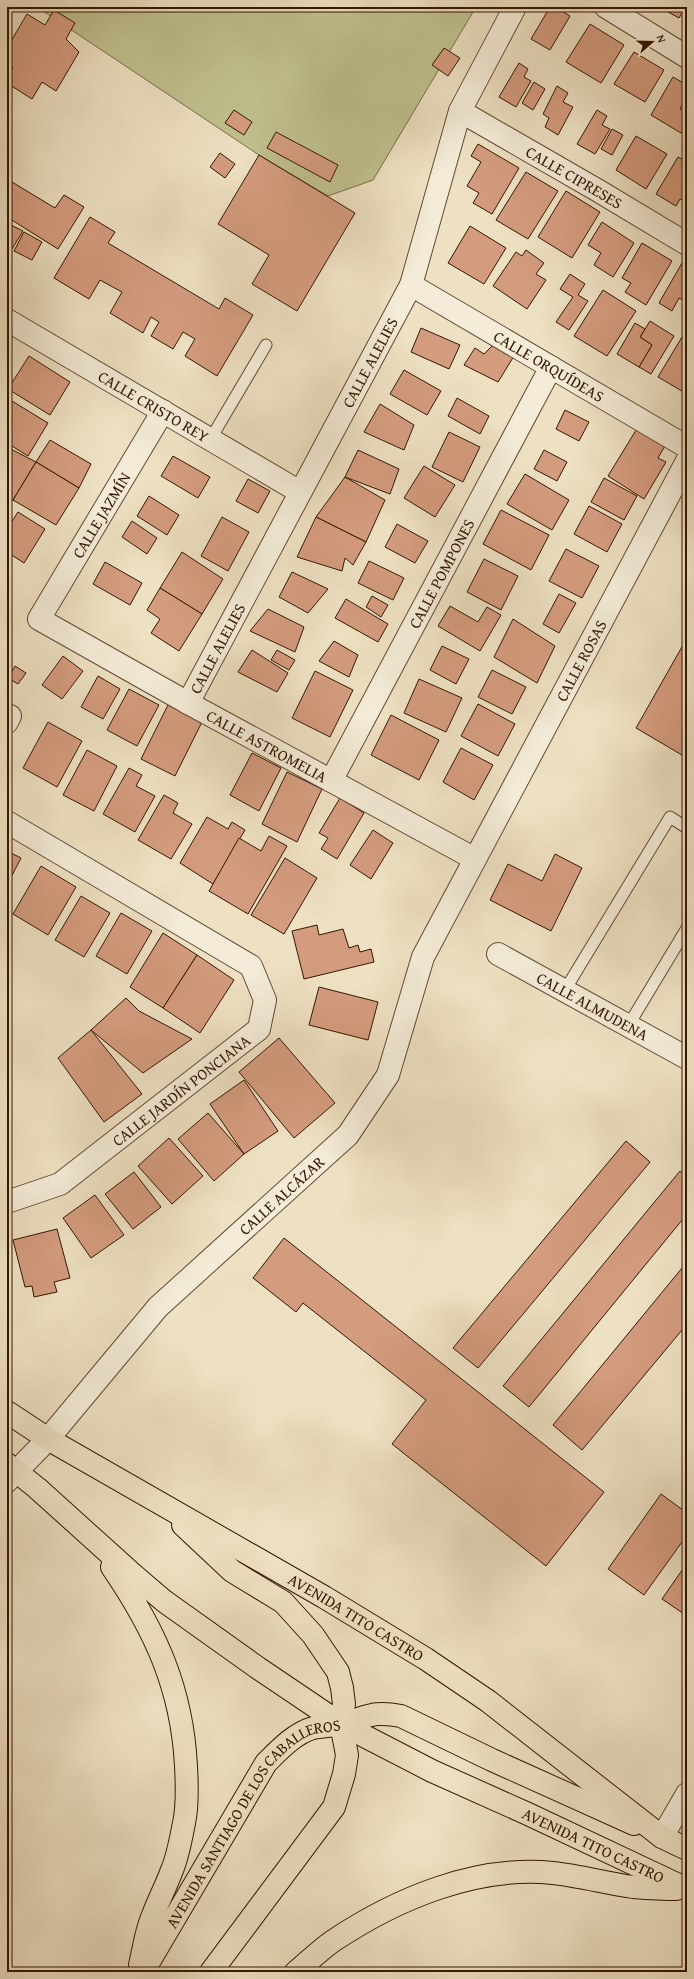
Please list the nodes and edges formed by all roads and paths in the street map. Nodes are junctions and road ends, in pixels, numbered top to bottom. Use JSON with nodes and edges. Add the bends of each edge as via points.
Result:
{"nodes":[{"id":1,"x":515,"y":7,"type":"edge"},
{"id":2,"x":606,"y":7,"type":"edge"},
{"id":3,"x":687,"y":57,"type":"edge"},
{"id":4,"x":460,"y":111,"type":"junction"},
{"id":5,"x":687,"y":244,"type":"edge"},
{"id":6,"x":410,"y":285,"type":"junction"},
{"id":7,"x":7,"y":320,"type":"edge"},
{"id":8,"x":266,"y":345,"type":"dead end"},
{"id":9,"x":551,"y":367,"type":"junction"},
{"id":10,"x":163,"y":411,"type":"junction"},
{"id":11,"x":210,"y":440,"type":"junction"},
{"id":12,"x":687,"y":447,"type":"edge"},
{"id":13,"x":687,"y":461,"type":"edge"},
{"id":14,"x":300,"y":492,"type":"junction"},
{"id":15,"x":39,"y":619,"type":"joint"},
{"id":16,"x":188,"y":703,"type":"junction"},
{"id":17,"x":331,"y":781,"type":"junction"},
{"id":18,"x":7,"y":822,"type":"edge"},
{"id":19,"x":687,"y":828,"type":"edge"},
{"id":20,"x":475,"y":859,"type":"junction"},
{"id":21,"x":687,"y":928,"type":"edge"},
{"id":22,"x":498,"y":954,"type":"dead end"},
{"id":23,"x":564,"y":990,"type":"junction"},
{"id":24,"x":628,"y":1026,"type":"junction"},
{"id":25,"x":687,"y":1058,"type":"edge"},
{"id":26,"x":7,"y":1202,"type":"edge"},
{"id":27,"x":7,"y":1412,"type":"edge"},
{"id":28,"x":48,"y":1439,"type":"junction"},
{"id":29,"x":10,"y":1472,"type":"edge"},
{"id":30,"x":167,"y":1508,"type":"junction"},
{"id":31,"x":95,"y":1541,"type":"junction"},
{"id":32,"x":341,"y":1724,"type":"junction"},
{"id":33,"x":686,"y":1800,"type":"edge"},
{"id":34,"x":662,"y":1837,"type":"junction"},
{"id":35,"x":687,"y":1849,"type":"edge"},
{"id":36,"x":687,"y":1890,"type":"edge"},
{"id":37,"x":139,"y":1972,"type":"edge"},
{"id":38,"x":143,"y":1972,"type":"edge"},
{"id":39,"x":211,"y":1972,"type":"edge"},
{"id":40,"x":296,"y":1972,"type":"edge"}],
"edges":[{"from":1,"to":4,"type":"street","name":"CALLE ALELIES"},
{"from":2,"to":3,"type":"street"},
{"from":4,"to":5,"type":"street","name":"CALLE CIPRESES"},
{"from":4,"to":6,"type":"street","name":"CALLE ALELIES"},
{"from":6,"to":9,"type":"street","name":"CALLE ORQUÍDEAS"},
{"from":6,"to":14,"type":"street","name":"CALLE ALELIES"},
{"from":7,"to":10,"type":"street","name":"CALLE CRISTO REY"},
{"from":8,"to":11,"type":"lane"},
{"from":9,"to":12,"type":"street","name":"CALLE ORQUÍDEAS"},
{"from":9,"to":17,"type":"street","name":"CALLE POMPONES"},
{"from":10,"to":11,"type":"street","name":"CALLE CRISTO REY"},
{"from":10,"to":15,"type":"street","name":"CALLE JAZMÍN"},
{"from":11,"to":14,"type":"street","name":"CALLE CRISTO REY"},
{"from":13,"to":20,"type":"street","name":"CALLE ROSAS"},
{"from":14,"to":16,"type":"street","name":"CALLE ALELIES"},
{"from":15,"to":16,"type":"street","name":"CALLE ASTROMELIA"},
{"from":16,"to":17,"type":"street","name":"CALLE ASTROMELIA"},
{"from":17,"to":20,"type":"street","name":"CALLE ASTROMELIA"},
{"from":18,"to":26,"type":"street","name":"CALLE JARDÍN PONCIANA","via":[[251,966],[265,1000],[259,1029],[60,1184]]},
{"from":19,"to":23,"type":"lane","via":[[670,817]]},
{"from":20,"to":28,"type":"street","name":"CALLE ALCÁZAR","via":[[423,957],[388,1075],[348,1135],[158,1307]]},
{"from":21,"to":24,"type":"lane"},
{"from":22,"to":23,"type":"street","name":"CALLE ALMUDENA"},
{"from":23,"to":24,"type":"street","name":"CALLE ALMUDENA"},
{"from":24,"to":25,"type":"street","name":"CALLE ALMUDENA"},
{"from":27,"to":28,"type":"main road","name":"AVENIDA TITO CASTRO"},
{"from":28,"to":29,"type":"street","name":"CALLE ALCÁZAR"},
{"from":28,"to":30,"type":"main road","name":"AVENIDA TITO CASTRO"},
{"from":29,"to":31,"type":"main road","name":"AVENIDA TITO CASTRO","via":[[38,1488]]},
{"from":30,"to":32,"type":"main road","via":[[204,1547],[232,1571],[283,1602],[313,1635],[338,1672],[344,1704]]},
{"from":30,"to":34,"type":"main road","name":"AVENIDA TITO CASTRO","via":[[426,1659],[488,1701]]},
{"from":31,"to":32,"type":"main road","name":"AVENIDA TITO CASTRO","via":[[164,1601]]},
{"from":31,"to":37,"type":"main road","via":[[134,1599],[155,1638],[168,1670],[185,1743],[185,1822],[173,1869],[149,1926]]},
{"from":32,"to":34,"type":"main road","via":[[371,1714],[388,1713],[401,1716]]},
{"from":32,"to":36,"type":"main road","name":"AVENIDA TITO CASTRO","via":[[432,1771]]},
{"from":32,"to":38,"type":"main road","name":"AVENIDA SANTIAGO DE LOS CABALLEROS","via":[[312,1728],[291,1740],[266,1763]]},
{"from":32,"to":39,"type":"main road","name":"AVENIDA SANTIAGO DE LOS CABALLEROS","via":[[347,1755],[334,1807]]},
{"from":33,"to":34,"type":"street"},
{"from":34,"to":35,"type":"main road","name":"AVENIDA TITO CASTRO"},
{"from":36,"to":40,"type":"main road","via":[[634,1887],[552,1873],[512,1872],[475,1879],[439,1888],[371,1917],[332,1942]]}]}
